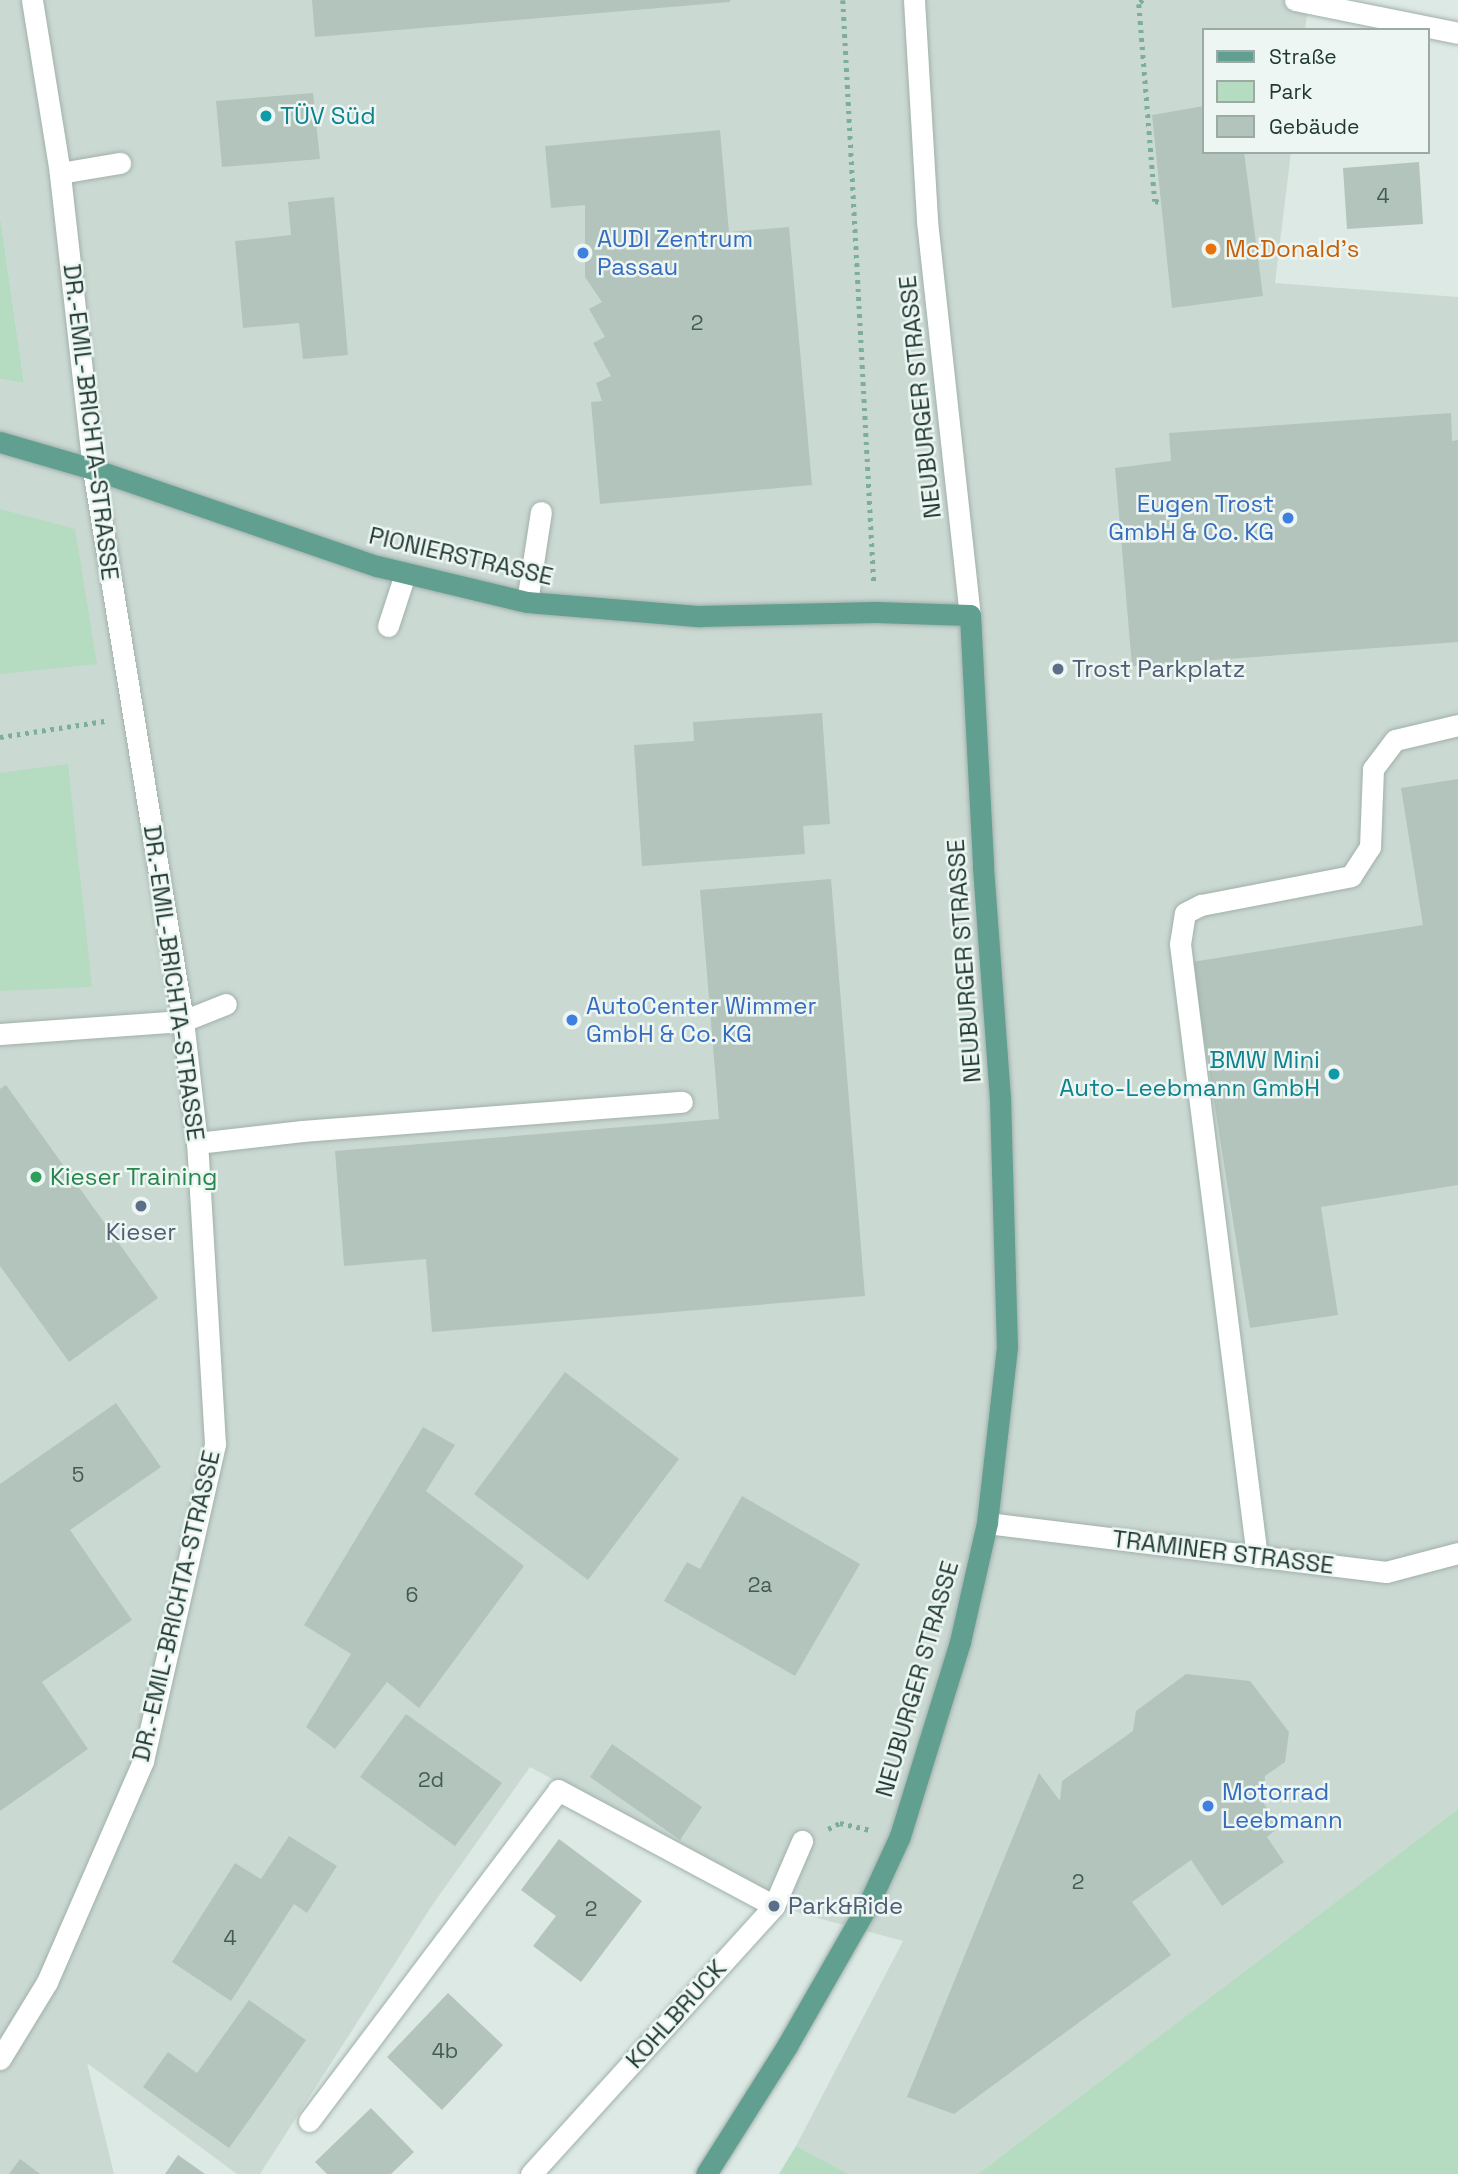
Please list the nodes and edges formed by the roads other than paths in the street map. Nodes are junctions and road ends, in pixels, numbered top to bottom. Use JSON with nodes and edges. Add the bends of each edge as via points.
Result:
{"nodes":[{"id":1,"x":32,"y":0,"type":"edge"},
{"id":2,"x":914,"y":0,"type":"edge"},
{"id":3,"x":1295,"y":0,"type":"edge"},
{"id":4,"x":1458,"y":33,"type":"edge"},
{"id":5,"x":120,"y":163,"type":"dead end"},
{"id":6,"x":60,"y":173,"type":"junction"},
{"id":7,"x":0,"y":442,"type":"edge"},
{"id":8,"x":93,"y":469,"type":"junction"},
{"id":9,"x":541,"y":512,"type":"dead end"},
{"id":10,"x":405,"y":573,"type":"junction"},
{"id":11,"x":527,"y":602,"type":"junction"},
{"id":12,"x":970,"y":615,"type":"junction"},
{"id":13,"x":388,"y":626,"type":"dead end"},
{"id":14,"x":1458,"y":725,"type":"edge"},
{"id":15,"x":226,"y":1004,"type":"dead end"},
{"id":16,"x":183,"y":1021,"type":"junction"},
{"id":17,"x":0,"y":1034,"type":"edge"},
{"id":18,"x":682,"y":1102,"type":"dead end"},
{"id":19,"x":197,"y":1143,"type":"junction"},
{"id":20,"x":987,"y":1523,"type":"junction"},
{"id":21,"x":1458,"y":1553,"type":"edge"},
{"id":22,"x":1257,"y":1557,"type":"junction"},
{"id":23,"x":802,"y":1841,"type":"road end"},
{"id":24,"x":774,"y":1906,"type":"junction"},
{"id":25,"x":0,"y":2059,"type":"edge"},
{"id":26,"x":309,"y":2120,"type":"dead end"},
{"id":27,"x":531,"y":2174,"type":"edge"},
{"id":28,"x":706,"y":2174,"type":"edge"}],
"edges":[{"from":1,"to":6,"type":"street","name":"DR.-EMIL-BRICHTA-STRASSE"},
{"from":2,"to":12,"type":"street","name":"NEUBURGER STRASSE","via":[[927,221]]},
{"from":3,"to":4,"type":"street"},
{"from":5,"to":6,"type":"street"},
{"from":6,"to":8,"type":"street","name":"DR.-EMIL-BRICHTA-STRASSE"},
{"from":7,"to":8,"type":"main road","name":"PIONIERSTRASSE"},
{"from":8,"to":10,"type":"main road","name":"PIONIERSTRASSE"},
{"from":8,"to":16,"type":"street","name":"DR.-EMIL-BRICHTA-STRASSE"},
{"from":9,"to":11,"type":"street"},
{"from":10,"to":11,"type":"main road","name":"PIONIERSTRASSE"},
{"from":10,"to":13,"type":"street"},
{"from":11,"to":12,"type":"main road","name":"PIONIERSTRASSE","via":[[699,616]]},
{"from":12,"to":20,"type":"main road","name":"NEUBURGER STRASSE","via":[[982,867],[1000,1098],[1007,1347]]},
{"from":14,"to":22,"type":"street","via":[[1395,740],[1373,769],[1370,847],[1351,876],[1185,912],[1180,944]]},
{"from":15,"to":16,"type":"street"},
{"from":16,"to":17,"type":"street"},
{"from":16,"to":19,"type":"street","name":"DR.-EMIL-BRICHTA-STRASSE"},
{"from":18,"to":19,"type":"street","via":[[302,1130]]},
{"from":19,"to":25,"type":"street","name":"DR.-EMIL-BRICHTA-STRASSE","via":[[215,1444],[143,1761],[47,1982]]},
{"from":20,"to":22,"type":"street","name":"TRAMINER STRASSE"},
{"from":20,"to":28,"type":"main road","name":"NEUBURGER STRASSE","via":[[960,1643],[900,1836],[870,1901],[787,2046]]},
{"from":21,"to":22,"type":"street","name":"TRAMINER STRASSE","via":[[1386,1572]]},
{"from":23,"to":24,"type":"street","name":"KOHLBRUCK"},
{"from":24,"to":26,"type":"street","via":[[558,1790]]},
{"from":24,"to":27,"type":"street","name":"KOHLBRUCK"}]}
